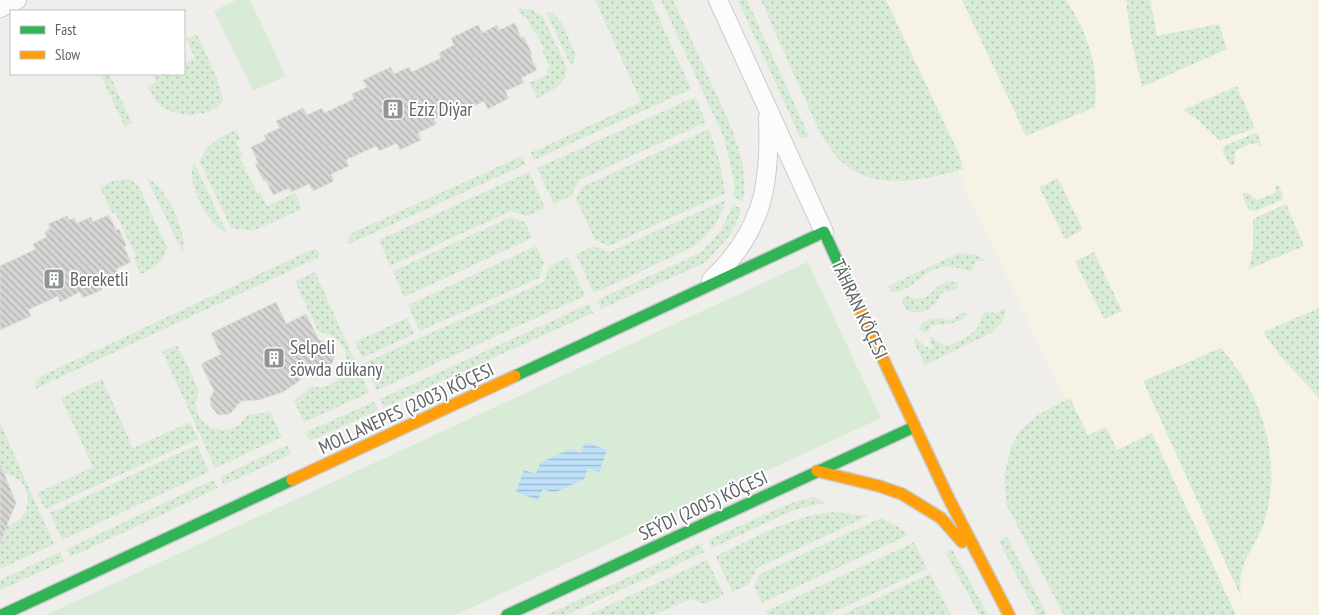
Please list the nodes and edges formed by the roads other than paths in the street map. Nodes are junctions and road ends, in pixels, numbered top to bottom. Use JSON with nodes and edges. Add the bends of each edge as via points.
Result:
{"nodes":[{"id":1,"x":17,"y":0,"type":"edge"},
{"id":2,"x":718,"y":0,"type":"edge"},
{"id":3,"x":0,"y":8,"type":"edge"},
{"id":4,"x":767,"y":107,"type":"junction"},
{"id":5,"x":824,"y":232,"type":"junction"},
{"id":6,"x":700,"y":290,"type":"junction"},
{"id":7,"x":914,"y":427,"type":"junction"},
{"id":8,"x":817,"y":471,"type":"junction"},
{"id":9,"x":998,"y":594,"type":"junction"},
{"id":10,"x":2,"y":615,"type":"edge"},
{"id":11,"x":507,"y":615,"type":"edge"},
{"id":12,"x":1009,"y":615,"type":"edge"}],
"edges":[{"from":1,"to":3,"type":"street"},
{"from":2,"to":4,"type":"street","name":"TÄHRAN KÖÇESI"},
{"from":4,"to":5,"type":"street","name":"TÄHRAN KÖÇESI"},
{"from":4,"to":6,"type":"street","via":[[768,153],[760,208],[746,240],[725,267]]},
{"from":5,"to":6,"type":"street","name":"MOLLANEPES (2003) KÖÇESI"},
{"from":5,"to":7,"type":"street","name":"TÄHRAN KÖÇESI"},
{"from":6,"to":10,"type":"street","name":"MOLLANEPES (2003) KÖÇESI"},
{"from":7,"to":8,"type":"street","name":"SEÝDI (2005) KÖÇESI"},
{"from":7,"to":9,"type":"street","name":"TÄHRAN KÖÇESI"},
{"from":8,"to":9,"type":"street","via":[[902,494],[941,518]]},
{"from":8,"to":11,"type":"street","name":"SEÝDI (2005) KÖÇESI"},
{"from":9,"to":12,"type":"street","name":"TÄHRAN KÖÇESI"}]}
